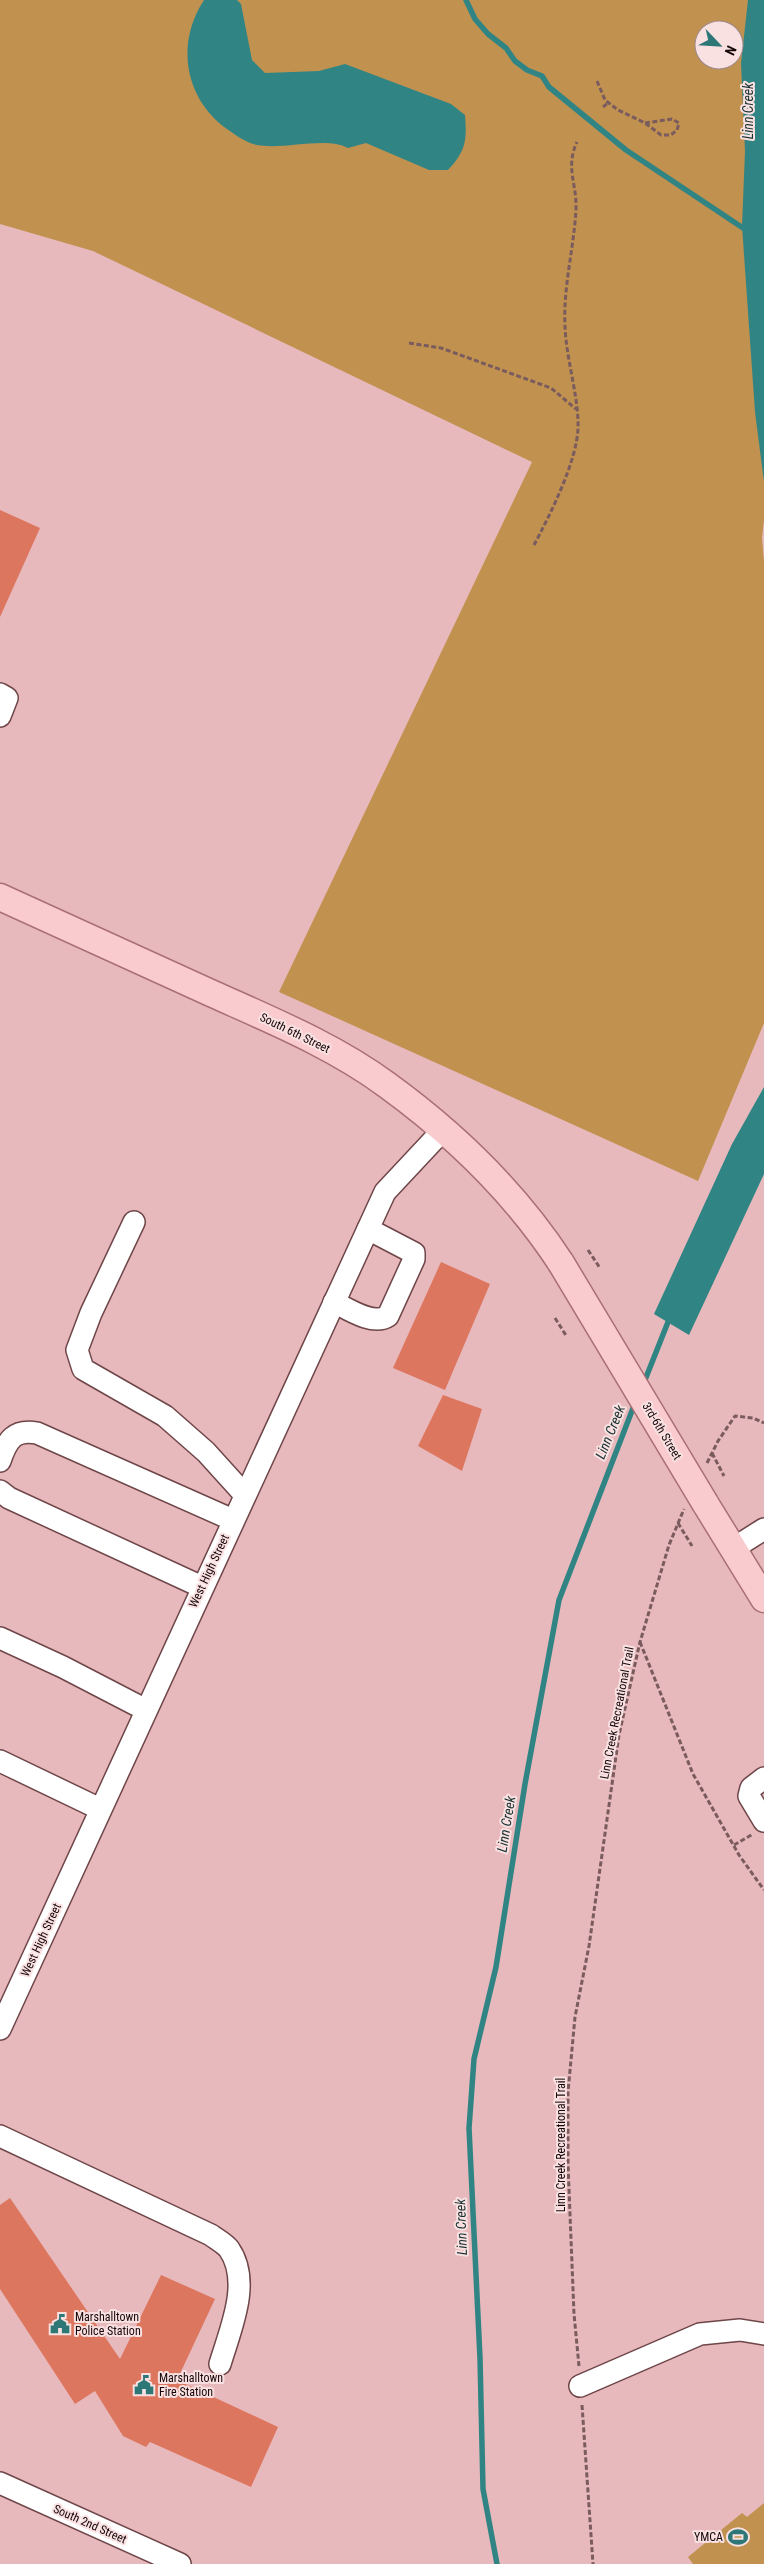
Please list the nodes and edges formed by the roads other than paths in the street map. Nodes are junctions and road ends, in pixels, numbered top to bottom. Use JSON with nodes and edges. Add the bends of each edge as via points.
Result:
{"nodes":[{"id":1,"x":0,"y":897,"type":"edge"},
{"id":2,"x":443,"y":1130,"type":"junction"},
{"id":3,"x":134,"y":1222,"type":"dead end"},
{"id":4,"x":368,"y":1229,"type":"junction"},
{"id":5,"x":561,"y":1263,"type":"joint"},
{"id":6,"x":334,"y":1302,"type":"junction"},
{"id":7,"x":0,"y":1461,"type":"edge"},
{"id":8,"x":0,"y":1491,"type":"edge"},
{"id":9,"x":244,"y":1494,"type":"junction"},
{"id":10,"x":232,"y":1520,"type":"junction"},
{"id":11,"x":764,"y":1529,"type":"edge"},
{"id":12,"x":734,"y":1548,"type":"junction"},
{"id":13,"x":202,"y":1586,"type":"junction"},
{"id":14,"x":764,"y":1599,"type":"edge"},
{"id":15,"x":0,"y":1638,"type":"edge"},
{"id":16,"x":146,"y":1710,"type":"junction"},
{"id":17,"x":0,"y":1761,"type":"edge"},
{"id":18,"x":764,"y":1778,"type":"edge"},
{"id":19,"x":100,"y":1809,"type":"junction"},
{"id":20,"x":760,"y":1827,"type":"edge"},
{"id":21,"x":0,"y":2029,"type":"edge"},
{"id":22,"x":0,"y":2136,"type":"edge"},
{"id":23,"x":764,"y":2334,"type":"edge"},
{"id":24,"x":220,"y":2364,"type":"dead end"},
{"id":25,"x":580,"y":2386,"type":"road end"},
{"id":26,"x":0,"y":2483,"type":"edge"},
{"id":27,"x":180,"y":2564,"type":"edge"}],
"edges":[{"from":1,"to":2,"type":"main road","name":"South 6th Street","via":[[315,1040],[386,1085]]},
{"from":2,"to":4,"type":"street","name":"West High Street","via":[[385,1192]]},
{"from":2,"to":5,"type":"main road","name":"South 6th Street","via":[[494,1179],[547,1241]]},
{"from":3,"to":9,"type":"street","via":[[77,1350],[83,1370],[165,1416],[206,1452]]},
{"from":4,"to":6,"type":"street","name":"West High Street"},
{"from":4,"to":6,"type":"street","via":[[414,1253],[388,1316],[382,1320],[374,1319]]},
{"from":5,"to":12,"type":"main road","name":"3rd-6th Street","bridge":true},
{"from":6,"to":9,"type":"street","name":"West High Street"},
{"from":7,"to":10,"type":"street","via":[[14,1435],[23,1430],[37,1433]]},
{"from":8,"to":13,"type":"street","via":[[9,1498]]},
{"from":9,"to":10,"type":"street","name":"West High Street"},
{"from":10,"to":13,"type":"street","name":"West High Street"},
{"from":11,"to":12,"type":"street"},
{"from":12,"to":14,"type":"main road","name":"3rd-6th Street"},
{"from":13,"to":16,"type":"street","name":"West High Street"},
{"from":15,"to":16,"type":"street"},
{"from":16,"to":19,"type":"street","name":"West High Street"},
{"from":17,"to":19,"type":"street"},
{"from":18,"to":20,"type":"street","via":[[751,1788],[749,1796]]},
{"from":19,"to":21,"type":"street","name":"West High Street"},
{"from":22,"to":24,"type":"street","via":[[211,2235],[228,2248],[236,2263],[240,2285]]},
{"from":23,"to":25,"type":"street","via":[[740,2330],[700,2334]]},
{"from":26,"to":27,"type":"street","name":"South 2nd Street"}]}
